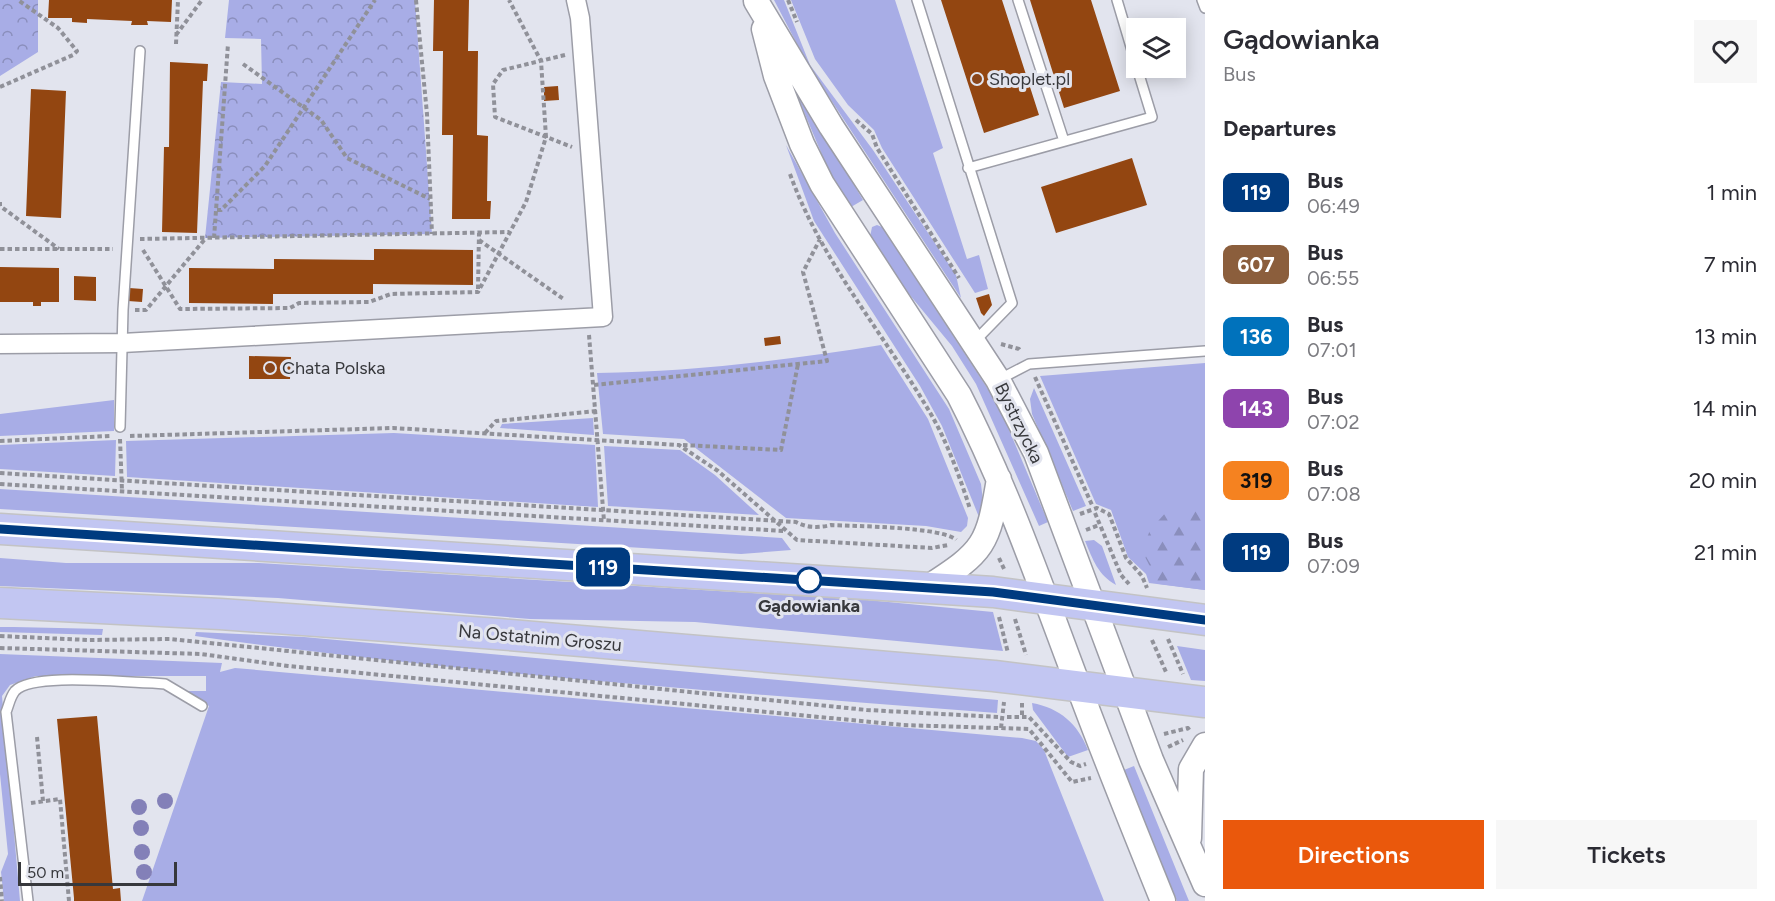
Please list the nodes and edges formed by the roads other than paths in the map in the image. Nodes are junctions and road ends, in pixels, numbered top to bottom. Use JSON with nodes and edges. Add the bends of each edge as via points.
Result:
{"nodes":[{"id":1,"x":576,"y":0,"type":"edge"},
{"id":2,"x":756,"y":0,"type":"edge"},
{"id":3,"x":917,"y":0,"type":"edge"},
{"id":4,"x":1018,"y":0,"type":"edge"},
{"id":5,"x":1117,"y":0,"type":"edge"},
{"id":6,"x":1203,"y":0,"type":"edge"},
{"id":7,"x":1205,"y":8,"type":"edge"},
{"id":8,"x":1126,"y":30,"type":"edge"},
{"id":9,"x":140,"y":51,"type":"dead end"},
{"id":10,"x":1140,"y":78,"type":"edge"},
{"id":11,"x":1064,"y":141,"type":"junction"},
{"id":12,"x":968,"y":168,"type":"junction"},
{"id":13,"x":894,"y":224,"type":"junction"},
{"id":14,"x":860,"y":243,"type":"junction"},
{"id":15,"x":974,"y":342,"type":"junction"},
{"id":16,"x":122,"y":343,"type":"junction"},
{"id":17,"x":0,"y":344,"type":"edge"},
{"id":18,"x":1205,"y":351,"type":"edge"},
{"id":19,"x":998,"y":380,"type":"junction"},
{"id":20,"x":120,"y":431,"type":"road end"},
{"id":21,"x":999,"y":479,"type":"junction"},
{"id":22,"x":0,"y":529,"type":"edge"},
{"id":23,"x":927,"y":588,"type":"junction"},
{"id":24,"x":1047,"y":600,"type":"junction"},
{"id":25,"x":0,"y":603,"type":"edge"},
{"id":26,"x":1094,"y":606,"type":"junction"},
{"id":27,"x":1205,"y":620,"type":"edge"},
{"id":28,"x":1079,"y":688,"type":"junction"},
{"id":29,"x":1196,"y":692,"type":"edge"},
{"id":30,"x":1127,"y":694,"type":"junction"},
{"id":31,"x":201,"y":706,"type":"dead end"},
{"id":32,"x":1199,"y":740,"type":"edge"},
{"id":33,"x":1188,"y":847,"type":"junction"},
{"id":34,"x":1205,"y":884,"type":"edge"},
{"id":35,"x":28,"y":901,"type":"edge"},
{"id":36,"x":1163,"y":901,"type":"edge"}],
"edges":[{"from":1,"to":16,"type":"street","via":[[603,317]]},
{"from":2,"to":13,"type":"street","name":"Bystrzycka"},
{"from":2,"to":14,"type":"street","name":"Bystrzycka","via":[[776,76],[802,144]]},
{"from":3,"to":12,"type":"lane"},
{"from":4,"to":11,"type":"lane"},
{"from":5,"to":8,"type":"lane"},
{"from":6,"to":7,"type":"lane"},
{"from":9,"to":16,"type":"lane"},
{"from":10,"to":11,"type":"lane","via":[[1152,117]]},
{"from":11,"to":12,"type":"lane"},
{"from":12,"to":15,"type":"lane","via":[[1012,303]]},
{"from":13,"to":14,"type":"street","via":[[880,214],[867,215],[857,226]]},
{"from":13,"to":15,"type":"street","name":"Bystrzycka"},
{"from":14,"to":21,"type":"street","name":"Bystrzycka","via":[[959,395]]},
{"from":15,"to":19,"type":"street","name":"Bystrzycka"},
{"from":16,"to":17,"type":"street"},
{"from":16,"to":20,"type":"lane"},
{"from":18,"to":19,"type":"lane","via":[[1029,364]]},
{"from":19,"to":26,"type":"street","name":"Bystrzycka","via":[[1036,453]]},
{"from":21,"to":23,"type":"street","via":[[984,542],[964,563]]},
{"from":21,"to":24,"type":"street","name":"Bystrzycka"},
{"from":22,"to":23,"type":"main road"},
{"from":23,"to":24,"type":"main road"},
{"from":24,"to":26,"type":"main road"},
{"from":24,"to":28,"type":"street","name":"Bystrzycka"},
{"from":25,"to":28,"type":"main road","name":"Na Ostatnim Groszu","via":[[510,635],[994,676]]},
{"from":26,"to":27,"type":"main road"},
{"from":26,"to":30,"type":"street","name":"Bystrzycka"},
{"from":28,"to":30,"type":"main road","name":"Na Ostatnim Groszu"},
{"from":28,"to":36,"type":"street","name":"Bystrzycka"},
{"from":29,"to":30,"type":"main road","name":"Na Ostatnim Groszu"},
{"from":30,"to":33,"type":"street","name":"Bystrzycka"},
{"from":31,"to":35,"type":"lane","via":[[165,684],[79,680],[27,684],[16,690],[6,712]]},
{"from":32,"to":33,"type":"street","via":[[1191,769]]},
{"from":33,"to":34,"type":"street","name":"Bystrzycka"}]}
